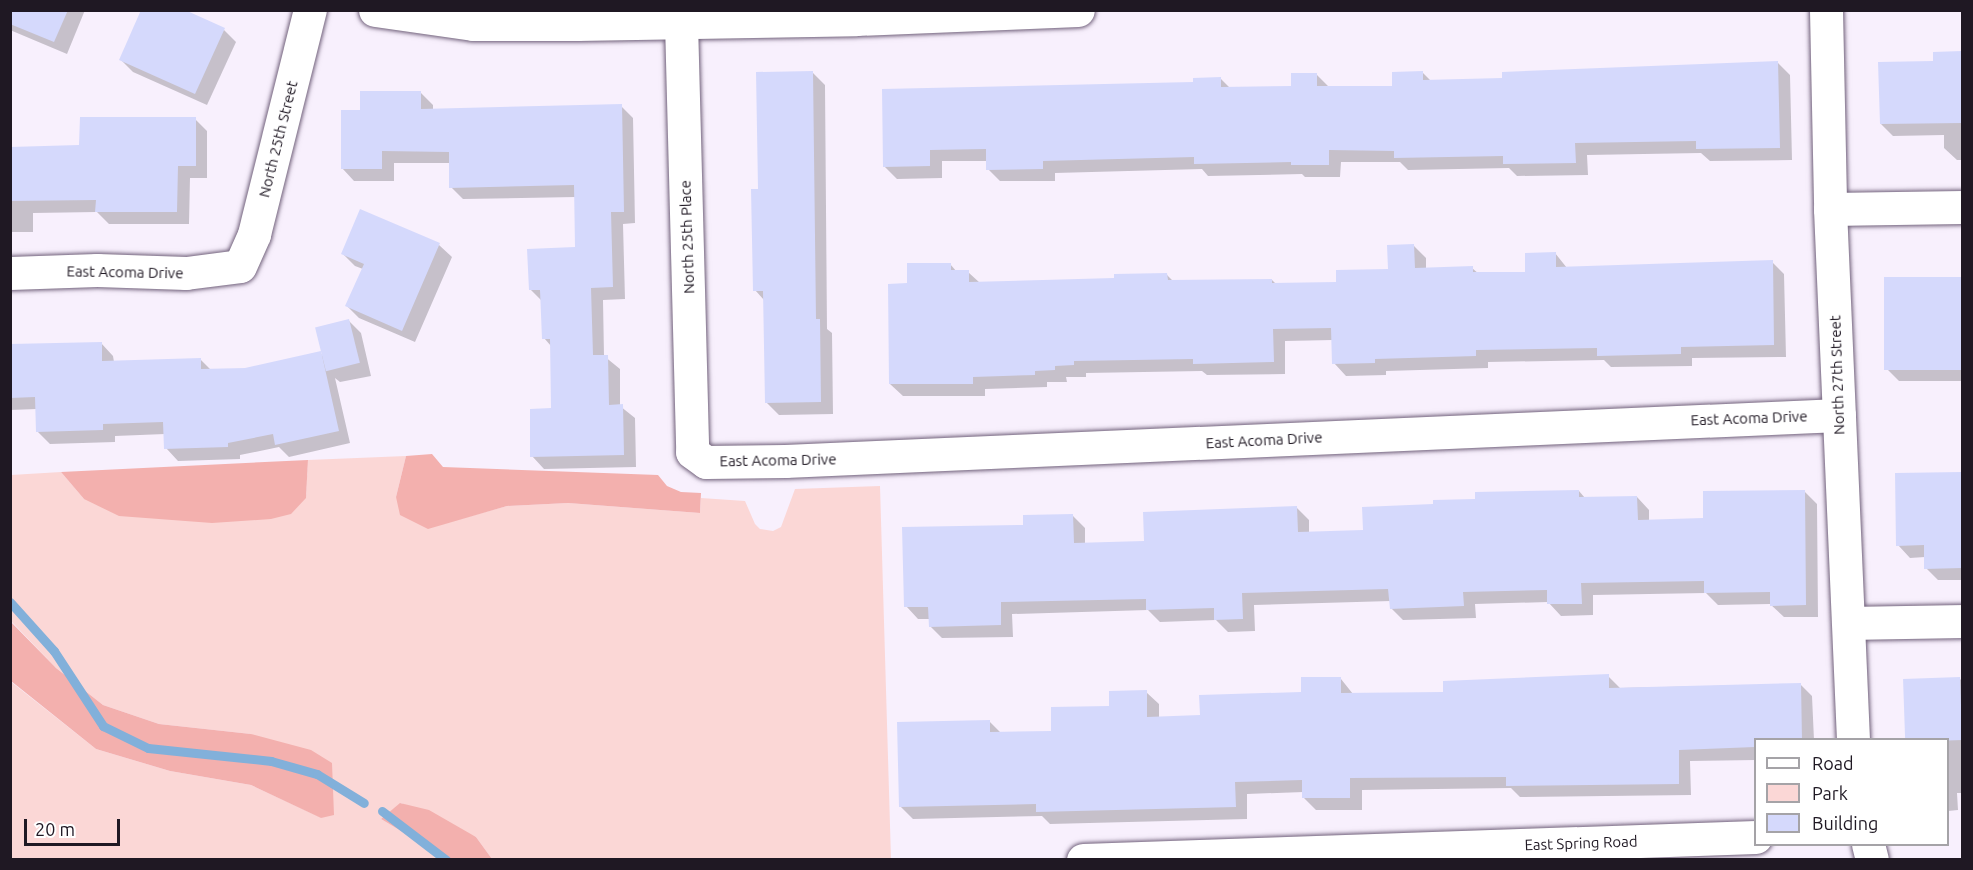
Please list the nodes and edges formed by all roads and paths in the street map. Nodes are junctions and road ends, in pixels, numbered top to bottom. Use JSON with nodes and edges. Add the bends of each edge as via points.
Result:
{"nodes":[{"id":1,"x":310,"y":10,"type":"edge"},
{"id":2,"x":375,"y":10,"type":"edge"},
{"id":3,"x":1078,"y":10,"type":"edge"},
{"id":4,"x":1826,"y":10,"type":"edge"},
{"id":5,"x":681,"y":22,"type":"junction"},
{"id":6,"x":1962,"y":207,"type":"edge"},
{"id":7,"x":1830,"y":209,"type":"junction"},
{"id":8,"x":240,"y":266,"type":"joint"},
{"id":9,"x":10,"y":273,"type":"edge"},
{"id":10,"x":1839,"y":415,"type":"junction"},
{"id":11,"x":692,"y":452,"type":"joint"},
{"id":12,"x":1962,"y":621,"type":"edge"},
{"id":13,"x":1849,"y":623,"type":"junction"},
{"id":14,"x":1853,"y":738,"type":"edge"},
{"id":15,"x":1754,"y":837,"type":"edge"},
{"id":16,"x":1363,"y":855,"type":"edge"},
{"id":17,"x":1083,"y":860,"type":"edge"}],
"edges":[{"from":1,"to":8,"type":"street","name":"North 25th Street","via":[[254,234]]},
{"from":2,"to":5,"type":"street","via":[[473,24]]},
{"from":3,"to":5,"type":"street"},
{"from":4,"to":7,"type":"street","name":"North 27th Street"},
{"from":5,"to":11,"type":"street","name":"North 25th Place"},
{"from":6,"to":7,"type":"street"},
{"from":7,"to":10,"type":"street","name":"North 27th Street"},
{"from":8,"to":9,"type":"street","name":"East Acoma Drive","via":[[186,273]]},
{"from":10,"to":11,"type":"street","name":"East Acoma Drive","via":[[785,461],[706,462]]},
{"from":10,"to":13,"type":"street","name":"North 27th Street"},
{"from":12,"to":13,"type":"street"},
{"from":13,"to":14,"type":"street","name":"North 27th Street"},
{"from":15,"to":16,"type":"street","name":"East Spring Road"},
{"from":16,"to":17,"type":"street","name":"East Spring Road"}]}
